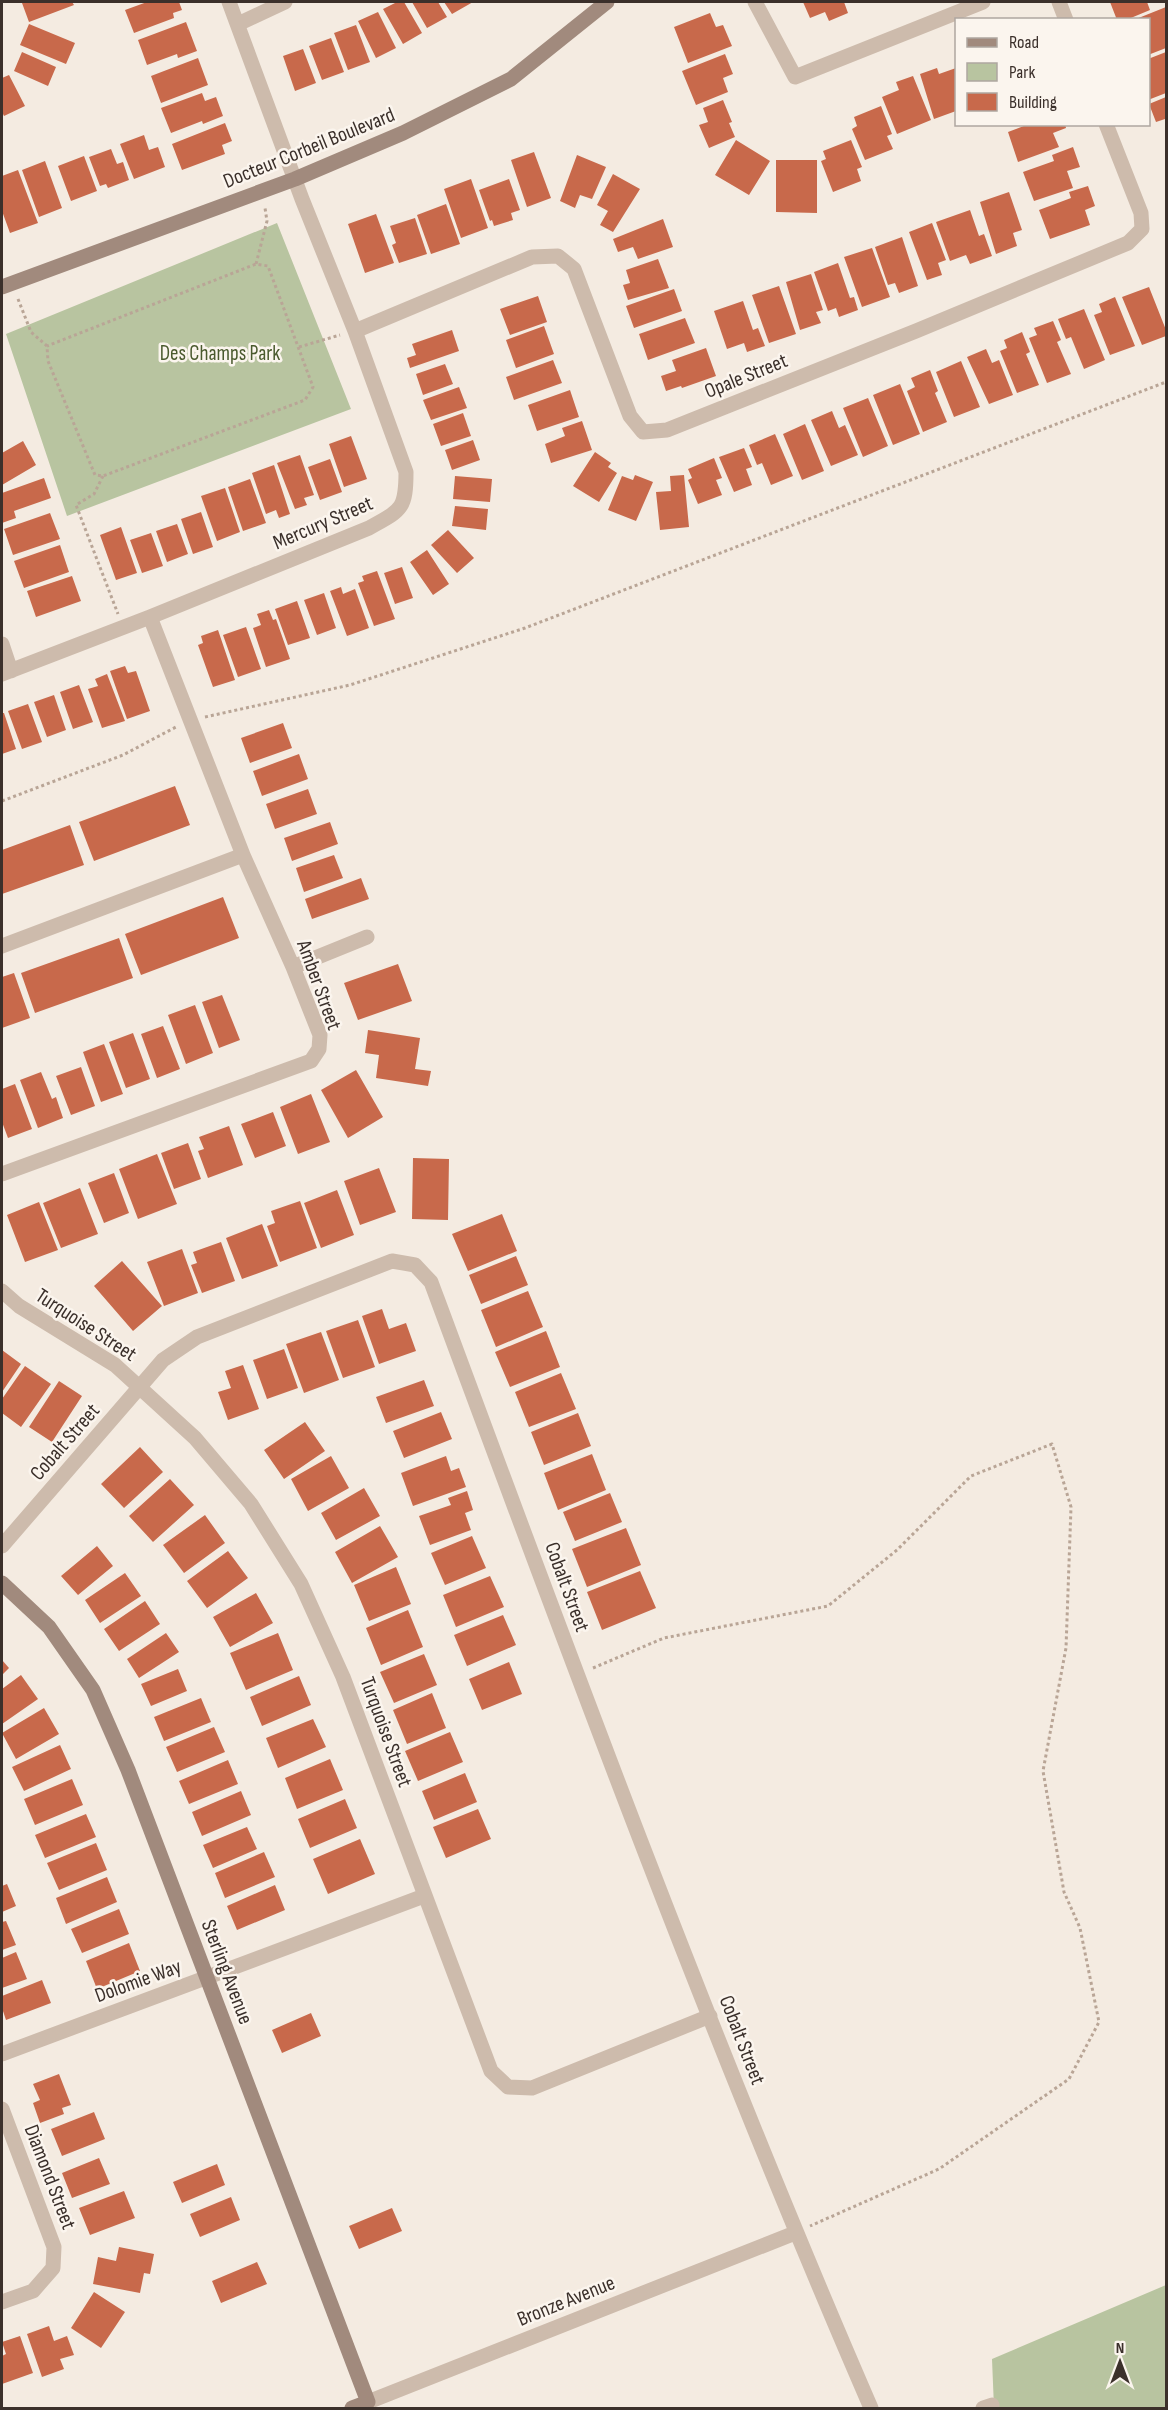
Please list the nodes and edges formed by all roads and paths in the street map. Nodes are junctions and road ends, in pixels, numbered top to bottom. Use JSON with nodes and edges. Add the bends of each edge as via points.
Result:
{"nodes":[{"id":1,"x":229,"y":2,"type":"edge"},
{"id":2,"x":285,"y":2,"type":"edge"},
{"id":3,"x":607,"y":2,"type":"edge"},
{"id":4,"x":755,"y":2,"type":"edge"},
{"id":5,"x":982,"y":2,"type":"edge"},
{"id":6,"x":1059,"y":2,"type":"edge"},
{"id":7,"x":1065,"y":18,"type":"edge"},
{"id":8,"x":238,"y":24,"type":"junction"},
{"id":9,"x":1107,"y":126,"type":"edge"},
{"id":10,"x":295,"y":179,"type":"junction"},
{"id":11,"x":265,"y":208,"type":"dead end"},
{"id":12,"x":256,"y":264,"type":"junction"},
{"id":13,"x":7,"y":286,"type":"edge"},
{"id":14,"x":355,"y":331,"type":"junction"},
{"id":15,"x":47,"y":346,"type":"junction"},
{"id":16,"x":299,"y":347,"type":"junction"},
{"id":17,"x":1167,"y":382,"type":"edge"},
{"id":18,"x":103,"y":476,"type":"junction"},
{"id":19,"x":150,"y":617,"type":"junction"},
{"id":20,"x":123,"y":627,"type":"junction"},
{"id":21,"x":2,"y":644,"type":"edge"},
{"id":22,"x":6,"y":673,"type":"edge"},
{"id":23,"x":190,"y":720,"type":"junction"},
{"id":24,"x":2,"y":801,"type":"edge"},
{"id":25,"x":243,"y":855,"type":"junction"},
{"id":26,"x":367,"y":937,"type":"dead end"},
{"id":27,"x":2,"y":946,"type":"edge"},
{"id":28,"x":293,"y":967,"type":"junction"},
{"id":29,"x":2,"y":1174,"type":"edge"},
{"id":30,"x":2,"y":1291,"type":"edge"},
{"id":31,"x":140,"y":1388,"type":"junction"},
{"id":32,"x":2,"y":1546,"type":"edge"},
{"id":33,"x":2,"y":1583,"type":"edge"},
{"id":34,"x":577,"y":1674,"type":"junction"},
{"id":35,"x":424,"y":1896,"type":"junction"},
{"id":36,"x":207,"y":1978,"type":"junction"},
{"id":37,"x":710,"y":2016,"type":"junction"},
{"id":38,"x":2,"y":2054,"type":"edge"},
{"id":39,"x":2,"y":2109,"type":"edge"},
{"id":40,"x":795,"y":2233,"type":"junction"},
{"id":41,"x":2,"y":2302,"type":"edge"},
{"id":42,"x":369,"y":2402,"type":"junction"},
{"id":43,"x":352,"y":2409,"type":"edge"},
{"id":44,"x":871,"y":2409,"type":"edge"}],
"edges":[{"from":1,"to":8,"type":"street","name":"Mercury Street"},
{"from":2,"to":8,"type":"street"},
{"from":3,"to":10,"type":"street","name":"Docteur Corbeil Boulevard","via":[[511,79],[403,134]]},
{"from":4,"to":5,"type":"street","via":[[795,77]]},
{"from":6,"to":7,"type":"street"},
{"from":8,"to":10,"type":"street","name":"Mercury Street"},
{"from":9,"to":14,"type":"street","name":"Opale Street","via":[[1141,213],[1142,229],[1128,243],[667,430],[643,432],[630,416],[574,269],[558,256],[532,257]]},
{"from":10,"to":13,"type":"street","name":"Docteur Corbeil Boulevard"},
{"from":10,"to":14,"type":"street","name":"Mercury Street"},
{"from":11,"to":12,"type":"path","via":[[267,221]]},
{"from":12,"to":15,"type":"path"},
{"from":12,"to":16,"type":"path","via":[[268,266]]},
{"from":13,"to":15,"type":"path","via":[[31,332]]},
{"from":14,"to":16,"type":"path"},
{"from":14,"to":19,"type":"street","name":"Mercury Street","via":[[406,472],[406,497],[396,513],[369,528]]},
{"from":15,"to":18,"type":"path","via":[[48,361],[95,475]]},
{"from":16,"to":18,"type":"path","via":[[313,387],[305,400]]},
{"from":17,"to":23,"type":"path","via":[[525,628],[350,685]]},
{"from":18,"to":20,"type":"path","via":[[94,494],[76,505]]},
{"from":19,"to":20,"type":"street","name":"Mercury Street"},
{"from":19,"to":23,"type":"street","name":"Amber Street"},
{"from":20,"to":22,"type":"street","name":"Mercury Street"},
{"from":21,"to":22,"type":"street"},
{"from":23,"to":24,"type":"path","via":[[123,755]]},
{"from":23,"to":25,"type":"street","name":"Amber Street"},
{"from":25,"to":27,"type":"street"},
{"from":25,"to":28,"type":"street","name":"Amber Street"},
{"from":26,"to":28,"type":"street"},
{"from":28,"to":29,"type":"street","name":"Amber Street","via":[[320,1035],[319,1049],[311,1061]]},
{"from":30,"to":31,"type":"street","name":"Turquoise Street","via":[[19,1306],[115,1365]]},
{"from":31,"to":32,"type":"street","name":"Cobalt Street"},
{"from":31,"to":34,"type":"street","name":"Cobalt Street","via":[[163,1360],[197,1337],[392,1262],[415,1265],[431,1282]]},
{"from":31,"to":35,"type":"street","name":"Turquoise Street","via":[[195,1438],[251,1504],[302,1584],[343,1677]]},
{"from":33,"to":36,"type":"street","name":"Sterling Avenue","via":[[49,1627],[93,1690],[128,1770]]},
{"from":34,"to":37,"type":"street","name":"Cobalt Street"},
{"from":34,"to":40,"type":"path","via":[[664,1638],[828,1606],[897,1550],[971,1476],[1052,1444],[1071,1507],[1066,1648],[1043,1771],[1064,1892],[1080,1929],[1099,2022],[1069,2079],[1060,2086],[939,2169]]},
{"from":35,"to":36,"type":"street","name":"Dolomie Way"},
{"from":35,"to":37,"type":"street","name":"Turquoise Street","via":[[490,2071],[508,2087],[532,2088]]},
{"from":36,"to":38,"type":"street","name":"Dolomie Way"},
{"from":36,"to":42,"type":"street","name":"Sterling Avenue"},
{"from":37,"to":40,"type":"street","name":"Cobalt Street"},
{"from":39,"to":41,"type":"street","name":"Diamond Street","via":[[54,2247],[53,2268],[33,2291]]},
{"from":40,"to":42,"type":"street","name":"Bronze Avenue"},
{"from":40,"to":44,"type":"street","name":"Cobalt Street"},
{"from":42,"to":43,"type":"street","name":"Bronze Avenue"}]}
